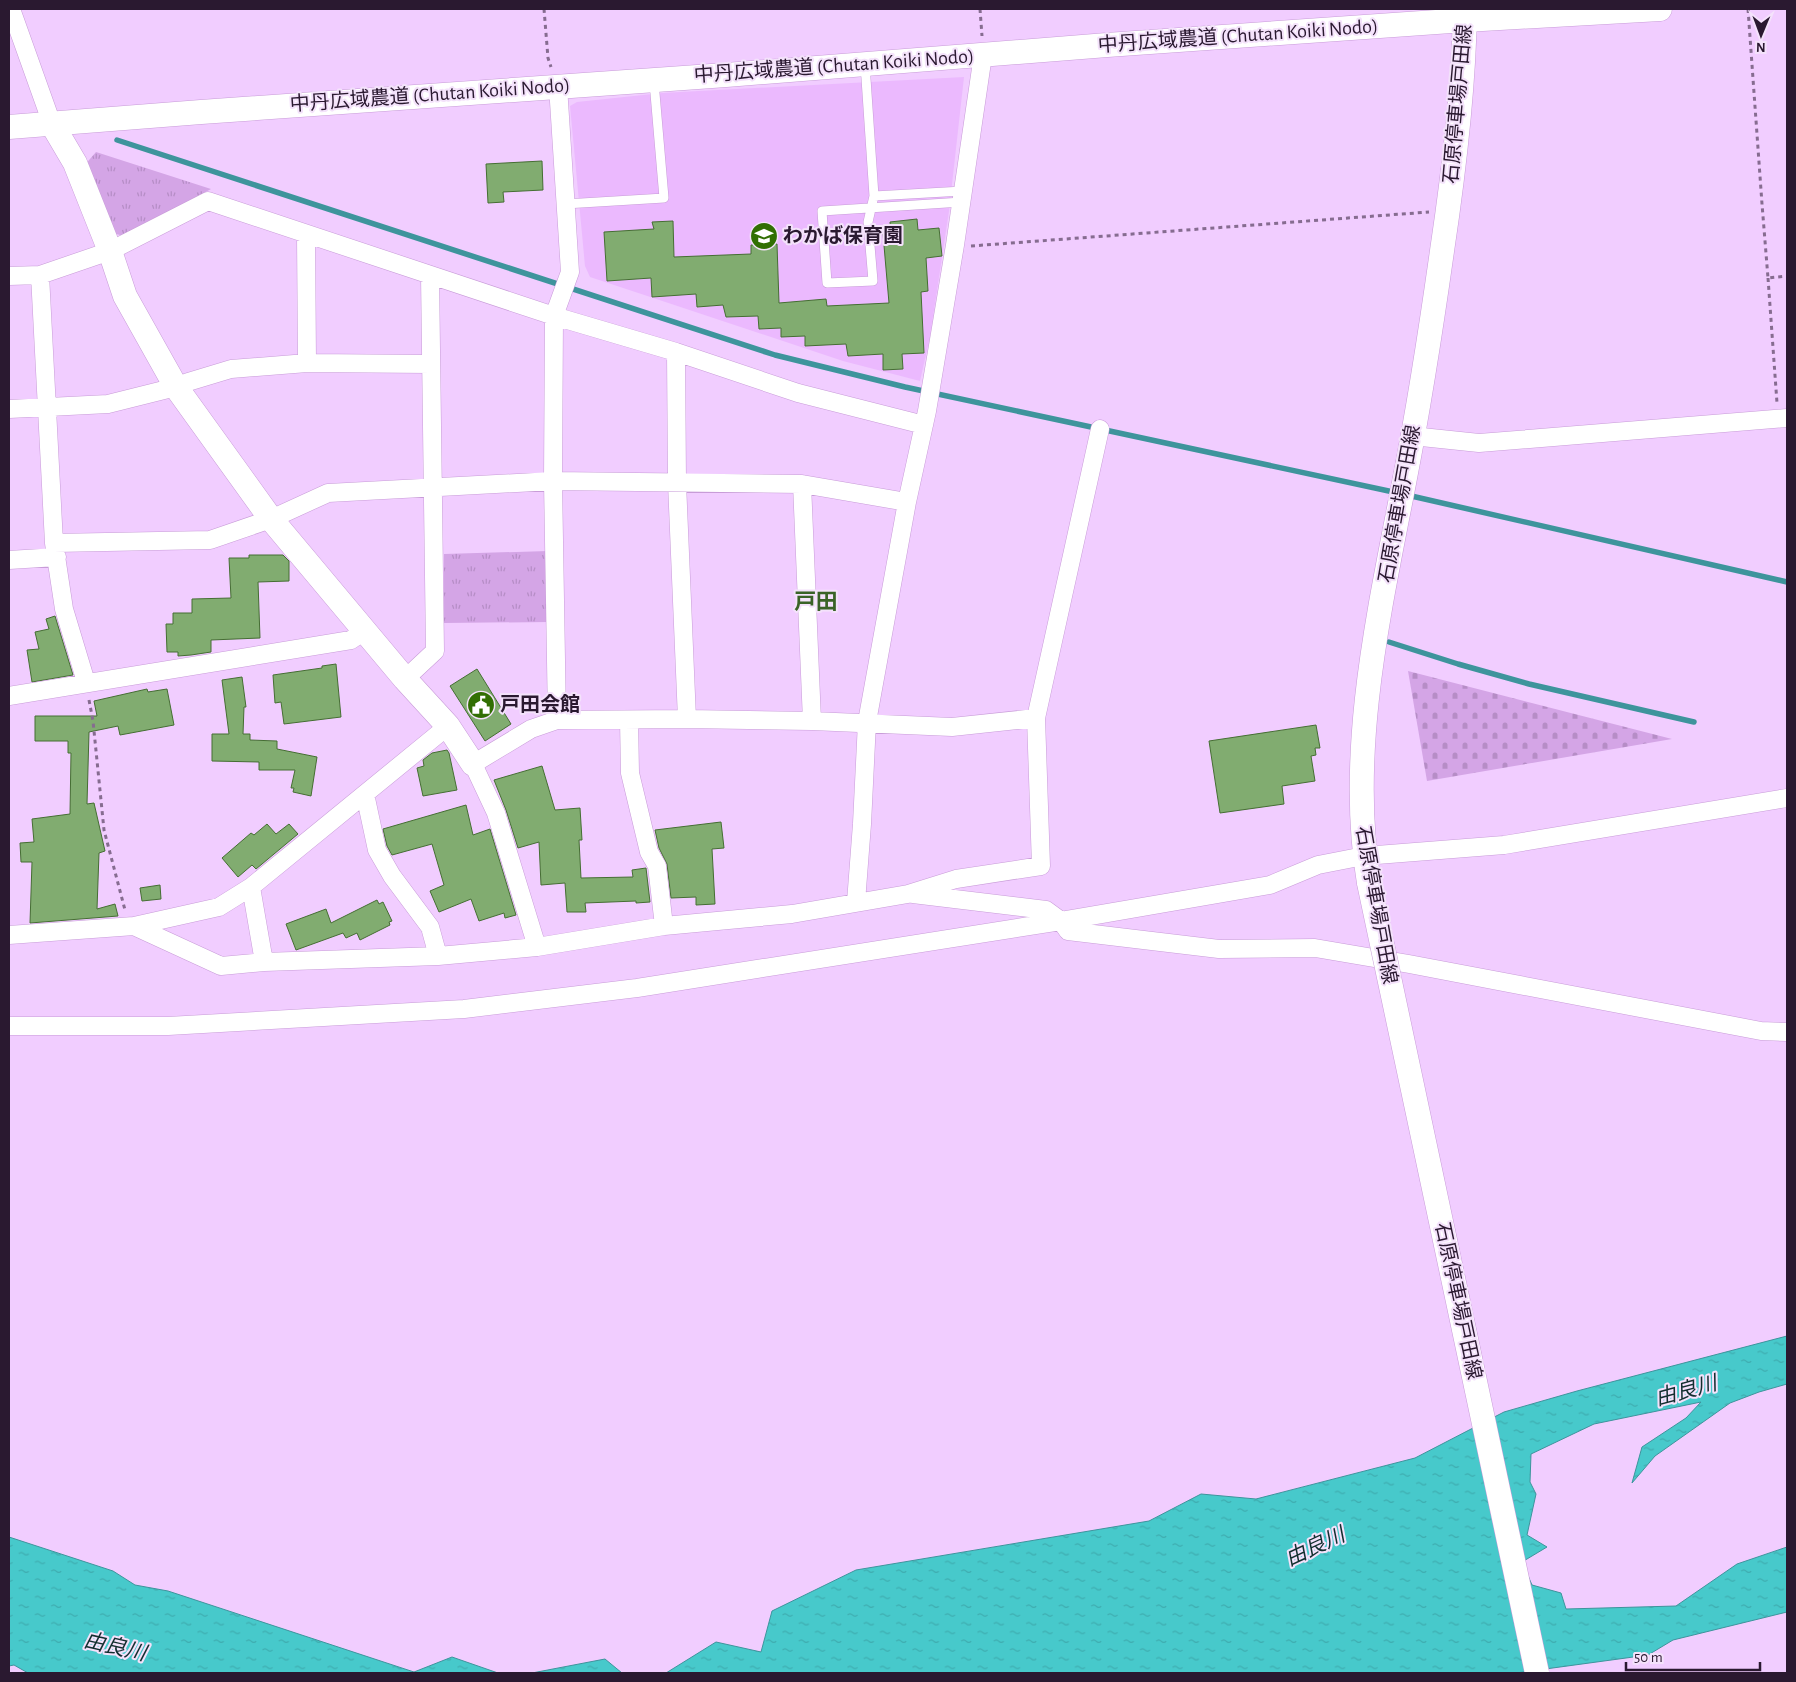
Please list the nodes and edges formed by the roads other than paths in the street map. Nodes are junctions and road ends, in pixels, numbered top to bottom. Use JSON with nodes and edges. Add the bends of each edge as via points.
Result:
{"nodes":[{"id":1,"x":11,"y":9,"type":"edge"},
{"id":2,"x":1660,"y":9,"type":"edge"},
{"id":3,"x":1465,"y":14,"type":"edge"},
{"id":4,"x":983,"y":55,"type":"junction"},
{"id":5,"x":865,"y":64,"type":"junction"},
{"id":6,"x":654,"y":80,"type":"junction"},
{"id":7,"x":558,"y":86,"type":"junction"},
{"id":8,"x":52,"y":124,"type":"junction"},
{"id":9,"x":9,"y":127,"type":"edge"},
{"id":10,"x":874,"y":196,"type":"junction"},
{"id":11,"x":962,"y":196,"type":"junction"},
{"id":12,"x":565,"y":204,"type":"junction"},
{"id":13,"x":871,"y":209,"type":"junction"},
{"id":14,"x":306,"y":234,"type":"junction"},
{"id":15,"x":110,"y":251,"type":"junction"},
{"id":16,"x":430,"y":275,"type":"junction"},
{"id":17,"x":9,"y":276,"type":"edge"},
{"id":18,"x":40,"y":276,"type":"junction"},
{"id":19,"x":556,"y":311,"type":"junction"},
{"id":20,"x":676,"y":352,"type":"junction"},
{"id":21,"x":307,"y":363,"type":"junction"},
{"id":22,"x":431,"y":364,"type":"junction"},
{"id":23,"x":176,"y":387,"type":"junction"},
{"id":24,"x":47,"y":408,"type":"junction"},
{"id":25,"x":9,"y":409,"type":"edge"},
{"id":26,"x":926,"y":418,"type":"junction"},
{"id":27,"x":1783,"y":418,"type":"edge"},
{"id":28,"x":1100,"y":429,"type":"dead end"},
{"id":29,"x":1412,"y":436,"type":"junction"},
{"id":30,"x":553,"y":481,"type":"junction"},
{"id":31,"x":677,"y":483,"type":"junction"},
{"id":32,"x":802,"y":484,"type":"junction"},
{"id":33,"x":434,"y":487,"type":"junction"},
{"id":34,"x":907,"y":502,"type":"junction"},
{"id":35,"x":271,"y":519,"type":"junction"},
{"id":36,"x":56,"y":550,"type":"junction"},
{"id":37,"x":9,"y":560,"type":"edge"},
{"id":38,"x":364,"y":631,"type":"junction"},
{"id":39,"x":405,"y":680,"type":"junction"},
{"id":40,"x":86,"y":682,"type":"junction"},
{"id":41,"x":9,"y":696,"type":"edge"},
{"id":42,"x":1036,"y":718,"type":"junction"},
{"id":43,"x":688,"y":719,"type":"junction"},
{"id":44,"x":556,"y":720,"type":"junction"},
{"id":45,"x":628,"y":720,"type":"junction"},
{"id":46,"x":812,"y":721,"type":"junction"},
{"id":47,"x":867,"y":722,"type":"junction"},
{"id":48,"x":448,"y":726,"type":"junction"},
{"id":49,"x":473,"y":764,"type":"junction"},
{"id":50,"x":365,"y":794,"type":"junction"},
{"id":51,"x":1787,"y":798,"type":"edge"},
{"id":52,"x":1364,"y":856,"type":"junction"},
{"id":53,"x":251,"y":887,"type":"junction"},
{"id":54,"x":908,"y":894,"type":"junction"},
{"id":55,"x":856,"y":902,"type":"junction"},
{"id":56,"x":1061,"y":921,"type":"junction"},
{"id":57,"x":132,"y":926,"type":"junction"},
{"id":58,"x":664,"y":926,"type":"junction"},
{"id":59,"x":9,"y":935,"type":"edge"},
{"id":60,"x":537,"y":947,"type":"junction"},
{"id":61,"x":438,"y":956,"type":"junction"},
{"id":62,"x":264,"y":962,"type":"junction"},
{"id":63,"x":9,"y":1026,"type":"edge"},
{"id":64,"x":1787,"y":1032,"type":"edge"},
{"id":65,"x":1537,"y":1673,"type":"edge"}],
"edges":[{"from":1,"to":8,"type":"street"},
{"from":2,"to":3,"type":"street","name":"中丹広域農道 (Chutan Koiki Nodo)"},
{"from":3,"to":4,"type":"street","name":"中丹広域農道 (Chutan Koiki Nodo)"},
{"from":3,"to":29,"type":"street","name":"石原停車場戸田線","via":[[1458,134],[1429,344]]},
{"from":4,"to":5,"type":"street","name":"中丹広域農道 (Chutan Koiki Nodo)"},
{"from":4,"to":11,"type":"street"},
{"from":5,"to":6,"type":"street","name":"中丹広域農道 (Chutan Koiki Nodo)"},
{"from":5,"to":10,"type":"lane"},
{"from":6,"to":7,"type":"street","name":"中丹広域農道 (Chutan Koiki Nodo)"},
{"from":6,"to":12,"type":"lane","via":[[664,198]]},
{"from":7,"to":8,"type":"street","name":"中丹広域農道 (Chutan Koiki Nodo)"},
{"from":7,"to":12,"type":"street"},
{"from":8,"to":9,"type":"street","name":"中丹広域農道 (Chutan Koiki Nodo)"},
{"from":8,"to":15,"type":"street","via":[[75,163]]},
{"from":10,"to":11,"type":"lane"},
{"from":10,"to":13,"type":"lane"},
{"from":11,"to":13,"type":"lane"},
{"from":11,"to":26,"type":"street"},
{"from":12,"to":19,"type":"street","via":[[570,272]]},
{"from":13,"to":13,"type":"lane","via":[[822,211],[826,283],[873,280],[868,222]]},
{"from":14,"to":15,"type":"street","via":[[208,202]]},
{"from":14,"to":16,"type":"street"},
{"from":14,"to":21,"type":"street"},
{"from":15,"to":18,"type":"street"},
{"from":15,"to":23,"type":"street","via":[[125,296]]},
{"from":16,"to":19,"type":"street"},
{"from":16,"to":22,"type":"street"},
{"from":17,"to":18,"type":"street"},
{"from":18,"to":24,"type":"street"},
{"from":19,"to":20,"type":"street"},
{"from":19,"to":30,"type":"street"},
{"from":20,"to":26,"type":"street","via":[[798,393]]},
{"from":20,"to":31,"type":"street"},
{"from":21,"to":22,"type":"street"},
{"from":21,"to":23,"type":"street","via":[[231,369]]},
{"from":22,"to":33,"type":"street"},
{"from":23,"to":24,"type":"street","via":[[108,404]]},
{"from":23,"to":35,"type":"street"},
{"from":24,"to":25,"type":"street"},
{"from":24,"to":36,"type":"street"},
{"from":26,"to":34,"type":"street"},
{"from":27,"to":29,"type":"street","via":[[1479,443]]},
{"from":28,"to":42,"type":"street"},
{"from":29,"to":52,"type":"street","name":"石原停車場戸田線","via":[[1371,665],[1364,723],[1360,812]]},
{"from":30,"to":31,"type":"street"},
{"from":30,"to":33,"type":"street"},
{"from":30,"to":44,"type":"street"},
{"from":31,"to":32,"type":"street"},
{"from":31,"to":43,"type":"street"},
{"from":32,"to":34,"type":"street"},
{"from":32,"to":46,"type":"street"},
{"from":33,"to":35,"type":"street","via":[[328,493]]},
{"from":33,"to":39,"type":"street","via":[[436,651]]},
{"from":34,"to":47,"type":"street"},
{"from":35,"to":36,"type":"street","via":[[210,540]]},
{"from":35,"to":38,"type":"street"},
{"from":36,"to":37,"type":"street"},
{"from":36,"to":40,"type":"street","via":[[64,609]]},
{"from":38,"to":39,"type":"street"},
{"from":38,"to":40,"type":"street","via":[[350,640]]},
{"from":39,"to":48,"type":"street"},
{"from":40,"to":41,"type":"street"},
{"from":42,"to":47,"type":"street","via":[[952,727]]},
{"from":42,"to":54,"type":"street","via":[[1041,866],[956,879]]},
{"from":43,"to":45,"type":"street"},
{"from":43,"to":46,"type":"street"},
{"from":44,"to":45,"type":"street"},
{"from":44,"to":49,"type":"street","via":[[531,729]]},
{"from":45,"to":58,"type":"street","via":[[630,773],[648,852],[657,866]]},
{"from":46,"to":47,"type":"street"},
{"from":47,"to":55,"type":"street"},
{"from":48,"to":49,"type":"street"},
{"from":48,"to":50,"type":"street"},
{"from":49,"to":60,"type":"street","via":[[496,813]]},
{"from":50,"to":53,"type":"street"},
{"from":50,"to":61,"type":"street","via":[[377,850],[430,927]]},
{"from":51,"to":52,"type":"street","via":[[1504,845]]},
{"from":52,"to":56,"type":"street","via":[[1318,865],[1270,885]]},
{"from":52,"to":65,"type":"street","name":"石原停車場戸田線","bridge":true},
{"from":53,"to":57,"type":"street","via":[[219,907]]},
{"from":53,"to":62,"type":"street"},
{"from":54,"to":55,"type":"street"},
{"from":54,"to":56,"type":"street","via":[[1046,910]]},
{"from":55,"to":58,"type":"street","via":[[786,915]]},
{"from":56,"to":63,"type":"street","via":[[637,988],[464,1009],[168,1026]]},
{"from":56,"to":64,"type":"street","via":[[1068,931],[1219,949],[1315,948],[1762,1031]]},
{"from":57,"to":59,"type":"street"},
{"from":57,"to":62,"type":"street","via":[[221,966]]},
{"from":58,"to":60,"type":"street"},
{"from":60,"to":61,"type":"street"},
{"from":61,"to":62,"type":"street"}]}
